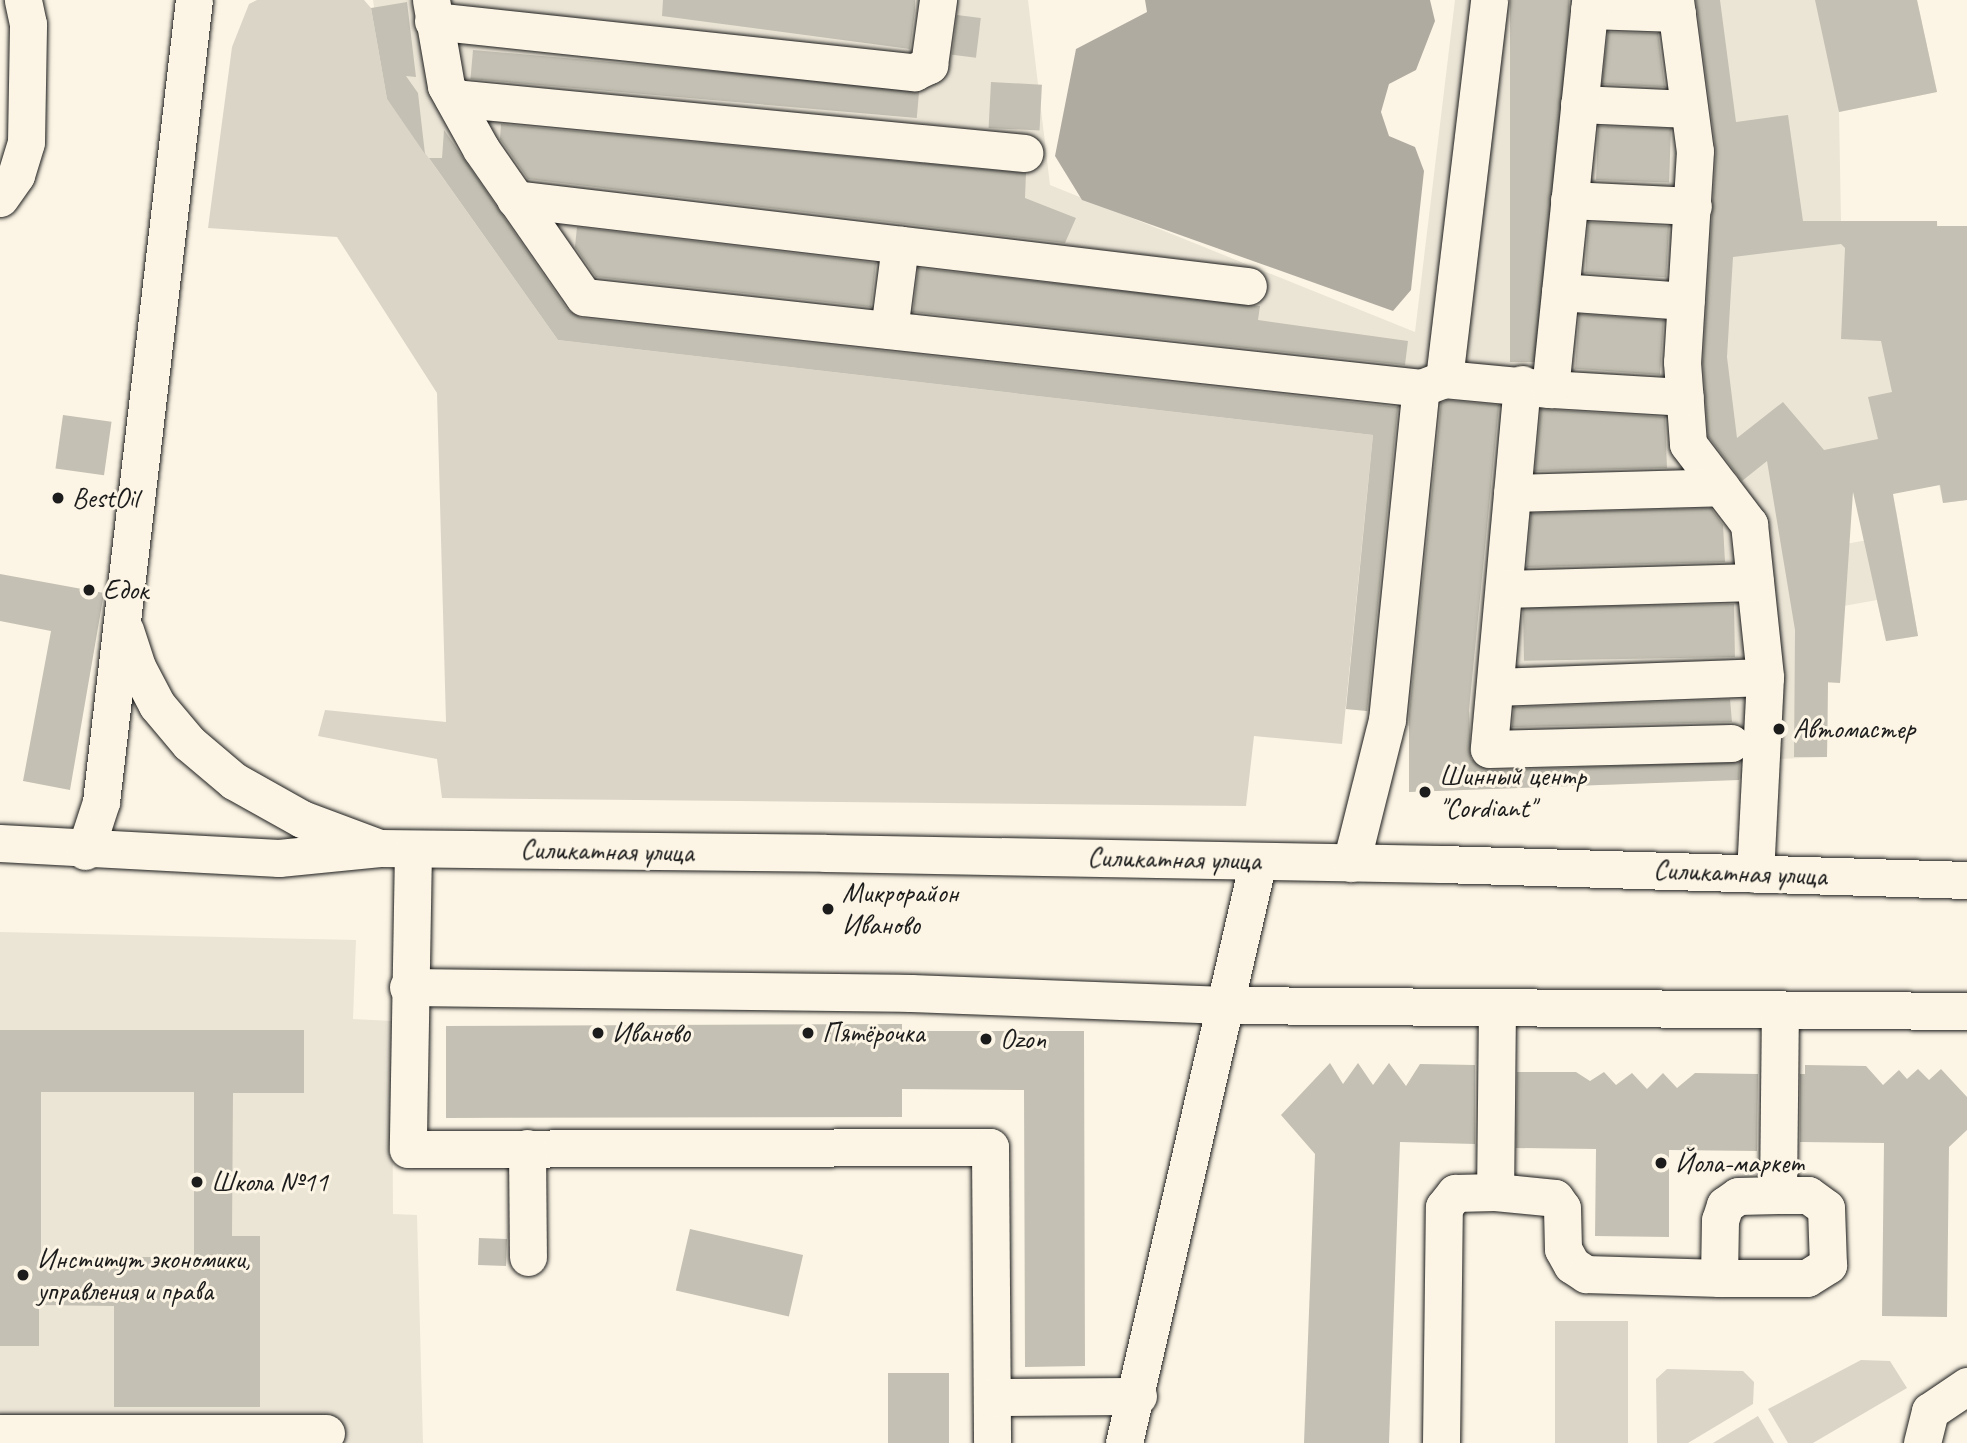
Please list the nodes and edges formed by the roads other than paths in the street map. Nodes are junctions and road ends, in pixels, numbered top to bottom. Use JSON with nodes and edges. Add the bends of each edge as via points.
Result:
{"nodes":[{"id":1,"x":23,"y":0,"type":"edge"},
{"id":2,"x":194,"y":0,"type":"edge"},
{"id":3,"x":938,"y":0,"type":"edge"},
{"id":4,"x":1489,"y":0,"type":"edge"},
{"id":5,"x":1590,"y":5,"type":"edge"},
{"id":6,"x":1676,"y":7,"type":"edge"},
{"id":7,"x":432,"y":10,"type":"edge"},
{"id":8,"x":453,"y":98,"type":"junction"},
{"id":9,"x":1579,"y":104,"type":"junction"},
{"id":10,"x":1689,"y":109,"type":"junction"},
{"id":11,"x":1024,"y":153,"type":"dead end"},
{"id":12,"x":0,"y":198,"type":"edge"},
{"id":13,"x":515,"y":199,"type":"junction"},
{"id":14,"x":1569,"y":200,"type":"junction"},
{"id":15,"x":1693,"y":206,"type":"junction"},
{"id":16,"x":900,"y":245,"type":"junction"},
{"id":17,"x":1248,"y":286,"type":"dead end"},
{"id":18,"x":1560,"y":292,"type":"junction"},
{"id":19,"x":1686,"y":301,"type":"junction"},
{"id":20,"x":889,"y":331,"type":"junction"},
{"id":21,"x":1432,"y":383,"type":"junction"},
{"id":22,"x":1536,"y":386,"type":"junction"},
{"id":23,"x":1685,"y":397,"type":"junction"},
{"id":24,"x":1721,"y":486,"type":"junction"},
{"id":25,"x":1513,"y":493,"type":"junction"},
{"id":26,"x":1755,"y":582,"type":"junction"},
{"id":27,"x":1504,"y":589,"type":"junction"},
{"id":28,"x":123,"y":622,"type":"junction"},
{"id":29,"x":1765,"y":677,"type":"junction"},
{"id":30,"x":1494,"y":687,"type":"junction"},
{"id":31,"x":1731,"y":743,"type":"dead end"},
{"id":32,"x":0,"y":843,"type":"edge"},
{"id":33,"x":396,"y":849,"type":"junction"},
{"id":34,"x":85,"y":851,"type":"junction"},
{"id":35,"x":1258,"y":861,"type":"junction"},
{"id":36,"x":1351,"y":863,"type":"junction"},
{"id":37,"x":1755,"y":874,"type":"junction"},
{"id":38,"x":1967,"y":880,"type":"edge"},
{"id":39,"x":408,"y":987,"type":"junction"},
{"id":40,"x":1225,"y":1004,"type":"junction"},
{"id":41,"x":1497,"y":1007,"type":"junction"},
{"id":42,"x":1780,"y":1010,"type":"junction"},
{"id":43,"x":1967,"y":1011,"type":"edge"},
{"id":44,"x":527,"y":1148,"type":"junction"},
{"id":45,"x":1496,"y":1192,"type":"junction"},
{"id":46,"x":1778,"y":1195,"type":"junction"},
{"id":47,"x":528,"y":1257,"type":"dead end"},
{"id":48,"x":1719,"y":1278,"type":"junction"},
{"id":49,"x":1967,"y":1386,"type":"edge"},
{"id":50,"x":1138,"y":1396,"type":"junction"},
{"id":51,"x":992,"y":1397,"type":"junction"},
{"id":52,"x":0,"y":1433,"type":"edge"},
{"id":53,"x":326,"y":1433,"type":"dead end"},
{"id":54,"x":992,"y":1443,"type":"edge"},
{"id":55,"x":1124,"y":1443,"type":"edge"},
{"id":56,"x":1441,"y":1443,"type":"edge"},
{"id":57,"x":1922,"y":1443,"type":"edge"}],
"edges":[{"from":1,"to":12,"type":"street","via":[[28,24],[26,142],[16,175]]},
{"from":2,"to":28,"type":"street"},
{"from":3,"to":7,"type":"street","via":[[929,65],[914,72]]},
{"from":4,"to":21,"type":"street"},
{"from":5,"to":6,"type":"street"},
{"from":5,"to":9,"type":"street"},
{"from":6,"to":10,"type":"street"},
{"from":7,"to":8,"type":"street"},
{"from":8,"to":11,"type":"street"},
{"from":8,"to":13,"type":"street"},
{"from":9,"to":10,"type":"street"},
{"from":9,"to":14,"type":"street"},
{"from":10,"to":15,"type":"street","via":[[1695,151]]},
{"from":13,"to":16,"type":"street"},
{"from":13,"to":20,"type":"street","via":[[584,297]]},
{"from":14,"to":15,"type":"street"},
{"from":14,"to":18,"type":"street"},
{"from":15,"to":19,"type":"street"},
{"from":16,"to":17,"type":"street"},
{"from":16,"to":20,"type":"street"},
{"from":18,"to":19,"type":"street"},
{"from":18,"to":22,"type":"street"},
{"from":19,"to":23,"type":"street"},
{"from":20,"to":21,"type":"street"},
{"from":21,"to":22,"type":"street"},
{"from":21,"to":36,"type":"street","via":[[1387,720]]},
{"from":22,"to":23,"type":"street"},
{"from":22,"to":25,"type":"street"},
{"from":23,"to":24,"type":"street","via":[[1688,444]]},
{"from":24,"to":25,"type":"street"},
{"from":24,"to":26,"type":"street","via":[[1749,524]]},
{"from":25,"to":27,"type":"street"},
{"from":26,"to":27,"type":"street"},
{"from":26,"to":29,"type":"street"},
{"from":27,"to":30,"type":"street"},
{"from":28,"to":33,"type":"street","via":[[137,667],[157,705],[189,743],[234,781],[302,818]]},
{"from":28,"to":34,"type":"street","via":[[101,802]]},
{"from":29,"to":30,"type":"street"},
{"from":29,"to":37,"type":"street"},
{"from":30,"to":31,"type":"street","via":[[1489,748]]},
{"from":32,"to":34,"type":"street"},
{"from":33,"to":34,"type":"street","via":[[279,859]]},
{"from":33,"to":35,"type":"street","name":"Силикатная улица"},
{"from":33,"to":39,"type":"street"},
{"from":35,"to":36,"type":"street","name":"Силикатная улица"},
{"from":35,"to":40,"type":"street"},
{"from":36,"to":37,"type":"street","name":"Силикатная улица"},
{"from":37,"to":38,"type":"street","name":"Силикатная улица"},
{"from":39,"to":40,"type":"street","via":[[911,993]]},
{"from":39,"to":44,"type":"street","via":[[408,1149]]},
{"from":40,"to":41,"type":"street"},
{"from":40,"to":50,"type":"street"},
{"from":41,"to":42,"type":"street"},
{"from":41,"to":45,"type":"street"},
{"from":42,"to":43,"type":"street"},
{"from":42,"to":46,"type":"street"},
{"from":44,"to":47,"type":"street"},
{"from":44,"to":51,"type":"street","via":[[990,1147]]},
{"from":45,"to":48,"type":"street","via":[[1555,1198],[1562,1208],[1563,1249],[1572,1265],[1586,1275]]},
{"from":45,"to":56,"type":"street","via":[[1455,1193],[1444,1207]]},
{"from":46,"to":48,"type":"street","via":[[1738,1196],[1725,1205],[1720,1220]]},
{"from":46,"to":48,"type":"street","via":[[1808,1195],[1826,1208],[1828,1265],[1807,1278]]},
{"from":49,"to":57,"type":"street","via":[[1930,1411]]},
{"from":50,"to":51,"type":"street"},
{"from":50,"to":55,"type":"street"},
{"from":51,"to":54,"type":"street"},
{"from":52,"to":53,"type":"street"}]}
